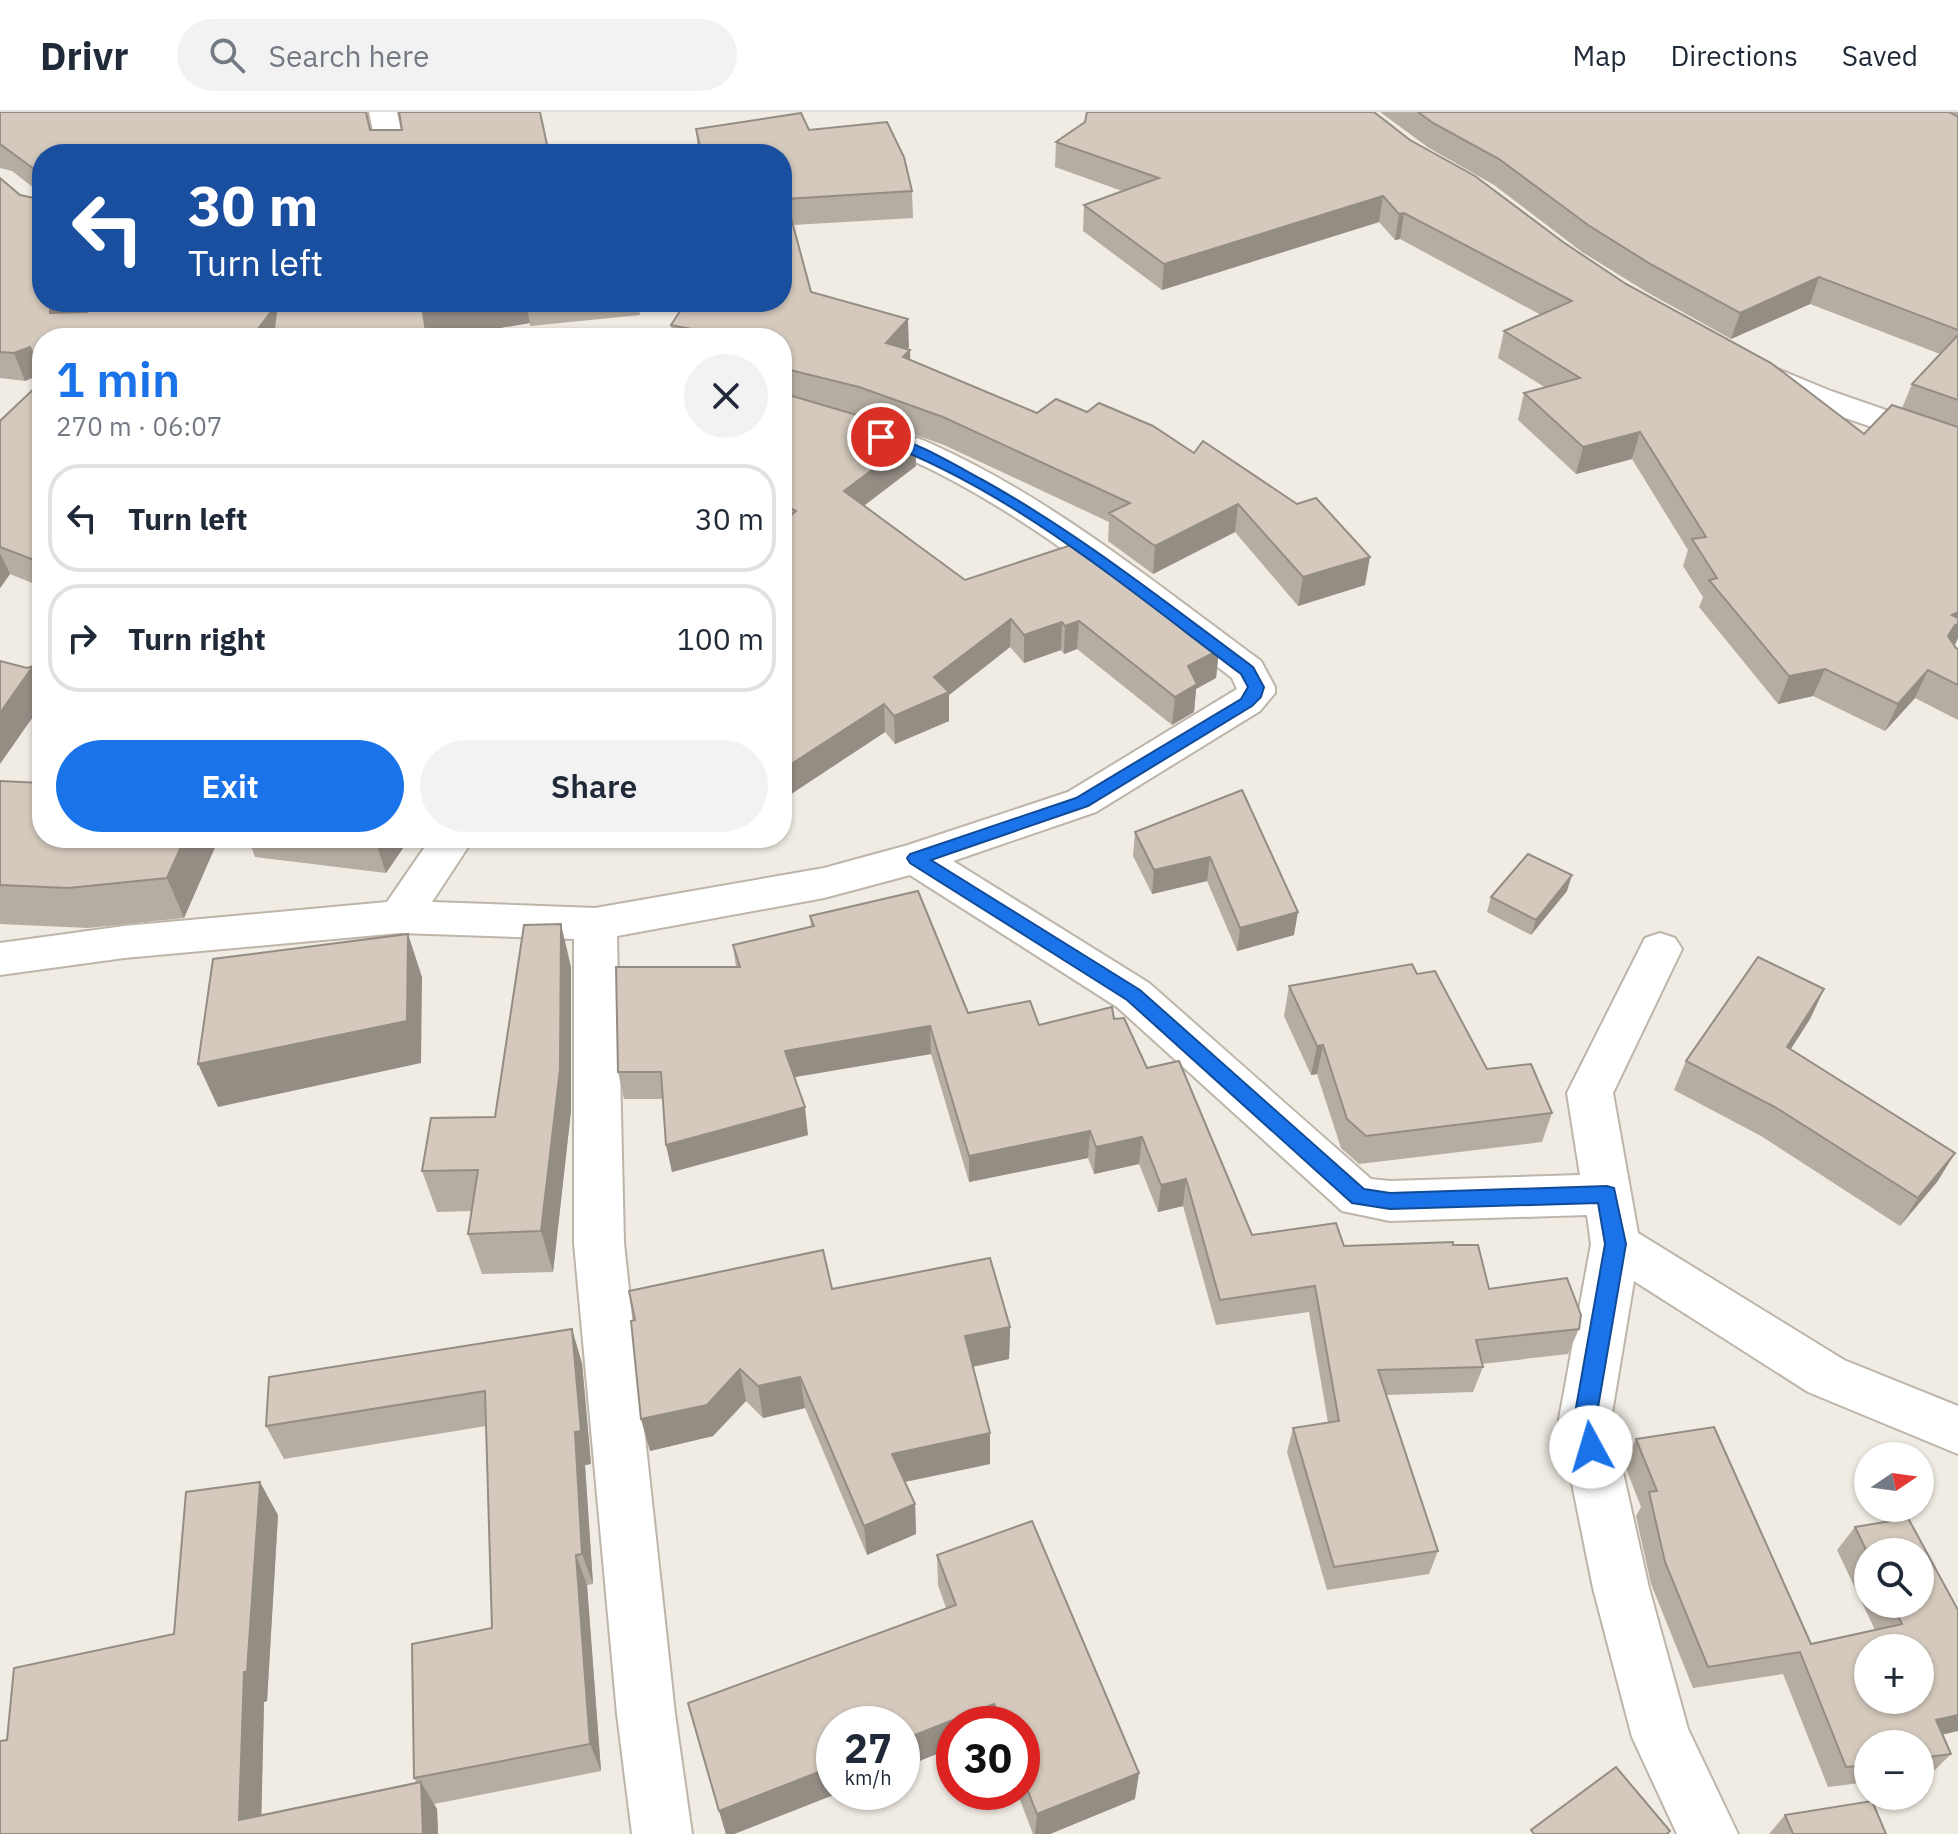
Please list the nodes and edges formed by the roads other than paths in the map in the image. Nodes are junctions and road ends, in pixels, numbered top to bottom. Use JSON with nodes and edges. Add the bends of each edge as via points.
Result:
{"nodes":[{"id":1,"x":383,"y":112,"type":"edge"},
{"id":2,"x":390,"y":144,"type":"edge"},
{"id":3,"x":1732,"y":356,"type":"edge"},
{"id":4,"x":792,"y":410,"type":"edge"},
{"id":5,"x":1958,"y":446,"type":"edge"},
{"id":6,"x":446,"y":848,"type":"edge"},
{"id":7,"x":916,"y":858,"type":"junction"},
{"id":8,"x":400,"y":917,"type":"junction"},
{"id":9,"x":595,"y":924,"type":"junction"},
{"id":10,"x":1660,"y":949,"type":"dead end"},
{"id":11,"x":0,"y":959,"type":"edge"},
{"id":12,"x":1607,"y":1194,"type":"junction"},
{"id":13,"x":1616,"y":1244,"type":"junction"},
{"id":14,"x":1958,"y":1430,"type":"edge"},
{"id":15,"x":662,"y":1834,"type":"edge"},
{"id":16,"x":1708,"y":1834,"type":"edge"}],
"edges":[{"from":1,"to":2,"type":"street"},
{"from":3,"to":5,"type":"street","via":[[1808,393]]},
{"from":4,"to":7,"type":"street","via":[[922,452],[1007,500],[1084,549],[1247,670],[1256,687],[1246,702],[1082,802]]},
{"from":6,"to":8,"type":"street"},
{"from":7,"to":9,"type":"street","via":[[824,883]]},
{"from":7,"to":12,"type":"street","via":[[1133,995],[1359,1197],[1390,1201]]},
{"from":8,"to":9,"type":"street"},
{"from":8,"to":11,"type":"street"},
{"from":9,"to":15,"type":"street","via":[[599,1243]]},
{"from":10,"to":12,"type":"street","via":[[1590,1093]]},
{"from":12,"to":13,"type":"street"},
{"from":13,"to":14,"type":"street","via":[[1826,1376]]},
{"from":13,"to":16,"type":"street","via":[[1585,1419],[1621,1588],[1661,1737]]}]}
